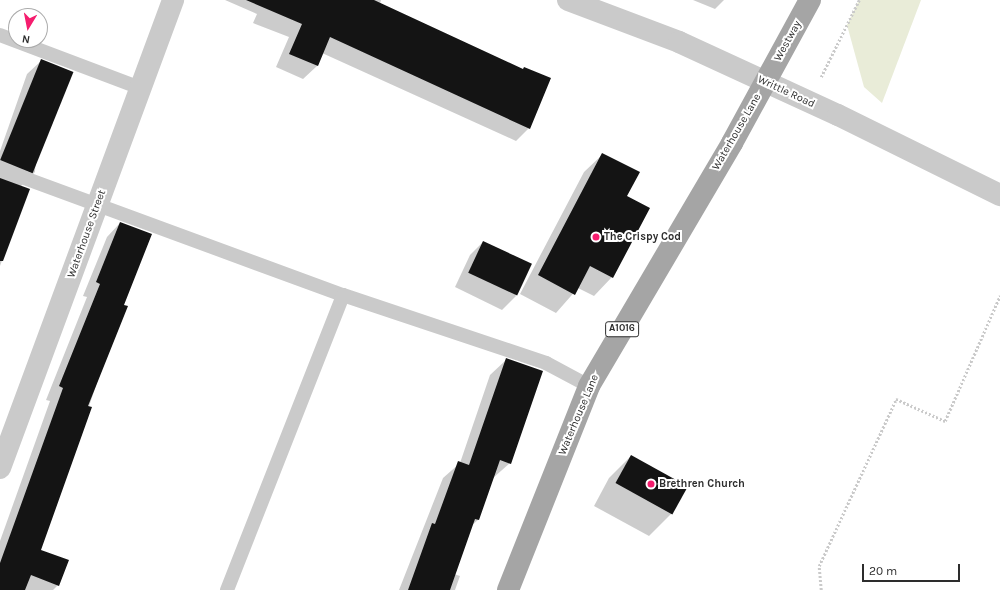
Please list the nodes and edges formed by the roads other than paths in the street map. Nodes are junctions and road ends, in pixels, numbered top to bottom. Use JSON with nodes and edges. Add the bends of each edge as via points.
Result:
{"nodes":[{"id":1,"x":173,"y":0,"type":"edge"},
{"id":2,"x":568,"y":0,"type":"edge"},
{"id":3,"x":810,"y":0,"type":"edge"},
{"id":4,"x":0,"y":35,"type":"edge"},
{"id":5,"x":766,"y":83,"type":"junction"},
{"id":6,"x":140,"y":88,"type":"junction"},
{"id":7,"x":0,"y":169,"type":"edge"},
{"id":8,"x":1000,"y":195,"type":"edge"},
{"id":9,"x":98,"y":204,"type":"junction"},
{"id":10,"x":343,"y":295,"type":"junction"},
{"id":11,"x":589,"y":386,"type":"junction"},
{"id":12,"x":0,"y":468,"type":"edge"},
{"id":13,"x":227,"y":590,"type":"edge"},
{"id":14,"x":508,"y":590,"type":"edge"}],
"edges":[{"from":1,"to":6,"type":"street","name":"Waterhouse Street"},
{"from":2,"to":5,"type":"street","name":"Writtle Road","via":[[678,42]]},
{"from":3,"to":5,"type":"main road","name":"Westway","number":"A1016"},
{"from":4,"to":6,"type":"lane"},
{"from":5,"to":8,"type":"street","name":"Writtle Road"},
{"from":5,"to":11,"type":"main road","name":"Waterhouse Lane","number":"A1016"},
{"from":6,"to":9,"type":"street","name":"Waterhouse Street"},
{"from":7,"to":9,"type":"lane"},
{"from":9,"to":10,"type":"lane"},
{"from":9,"to":12,"type":"street","name":"Waterhouse Street"},
{"from":10,"to":11,"type":"lane","via":[[546,363]]},
{"from":10,"to":13,"type":"lane"},
{"from":11,"to":14,"type":"main road","name":"Waterhouse Lane","number":"A1016"}]}
